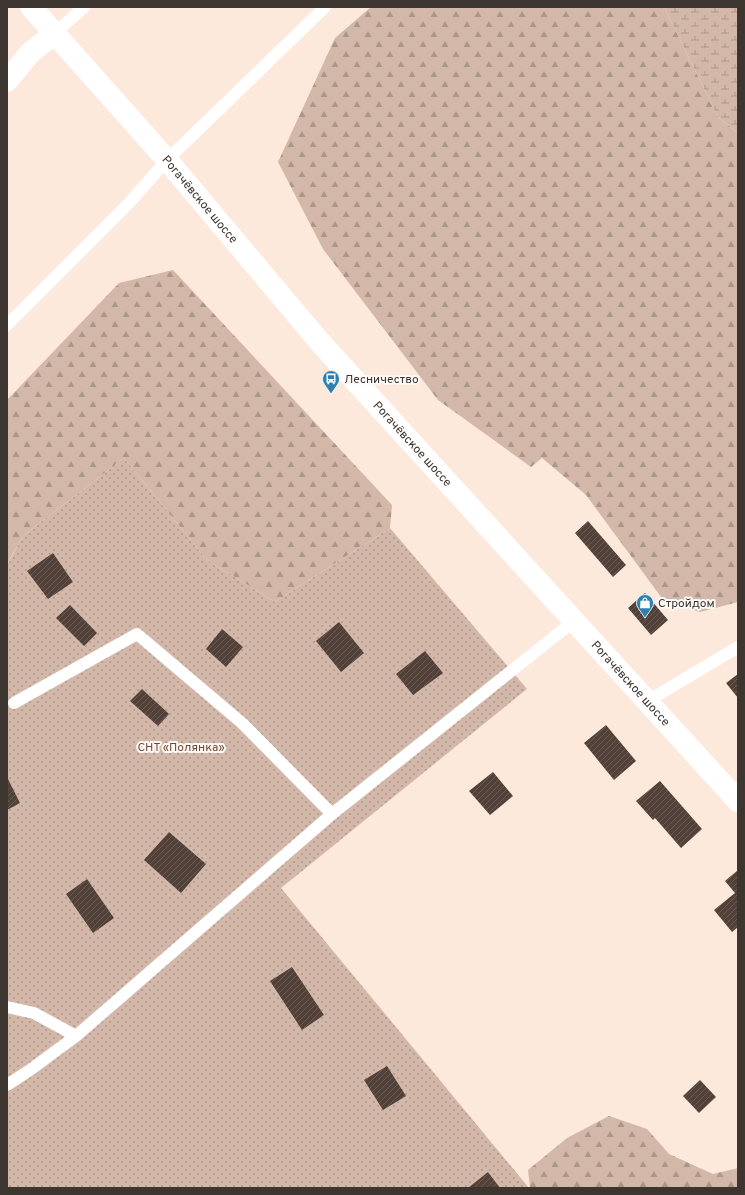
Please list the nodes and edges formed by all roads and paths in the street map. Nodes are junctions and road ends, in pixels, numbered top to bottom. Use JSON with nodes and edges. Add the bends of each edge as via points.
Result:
{"nodes":[{"id":1,"x":31,"y":7,"type":"edge"},
{"id":2,"x":84,"y":7,"type":"edge"},
{"id":3,"x":325,"y":7,"type":"edge"},
{"id":4,"x":55,"y":33,"type":"junction"},
{"id":5,"x":7,"y":80,"type":"edge"},
{"id":6,"x":167,"y":160,"type":"junction"},
{"id":7,"x":7,"y":325,"type":"edge"},
{"id":8,"x":574,"y":621,"type":"junction"},
{"id":9,"x":738,"y":647,"type":"edge"},
{"id":10,"x":646,"y":702,"type":"junction"},
{"id":11,"x":14,"y":703,"type":"dead end"},
{"id":12,"x":738,"y":801,"type":"edge"},
{"id":13,"x":332,"y":814,"type":"junction"},
{"id":14,"x":7,"y":1007,"type":"edge"},
{"id":15,"x":76,"y":1036,"type":"junction"},
{"id":16,"x":7,"y":1085,"type":"edge"}],
"edges":[{"from":1,"to":4,"type":"main road","name":"Рогачёвское шоссе"},
{"from":2,"to":4,"type":"lane"},
{"from":3,"to":6,"type":"lane"},
{"from":4,"to":5,"type":"main road","via":[[30,53]]},
{"from":4,"to":6,"type":"main road","name":"Рогачёвское шоссе"},
{"from":6,"to":7,"type":"lane","via":[[128,204]]},
{"from":6,"to":8,"type":"main road","name":"Рогачёвское шоссе","via":[[318,341]]},
{"from":8,"to":10,"type":"main road","name":"Рогачёвское шоссе"},
{"from":8,"to":13,"type":"lane"},
{"from":9,"to":10,"type":"lane"},
{"from":10,"to":12,"type":"main road","name":"Рогачёвское шоссе"},
{"from":11,"to":13,"type":"lane","via":[[137,634],[242,723]]},
{"from":13,"to":15,"type":"lane"},
{"from":14,"to":15,"type":"lane","via":[[34,1013]]},
{"from":15,"to":16,"type":"lane"}]}
